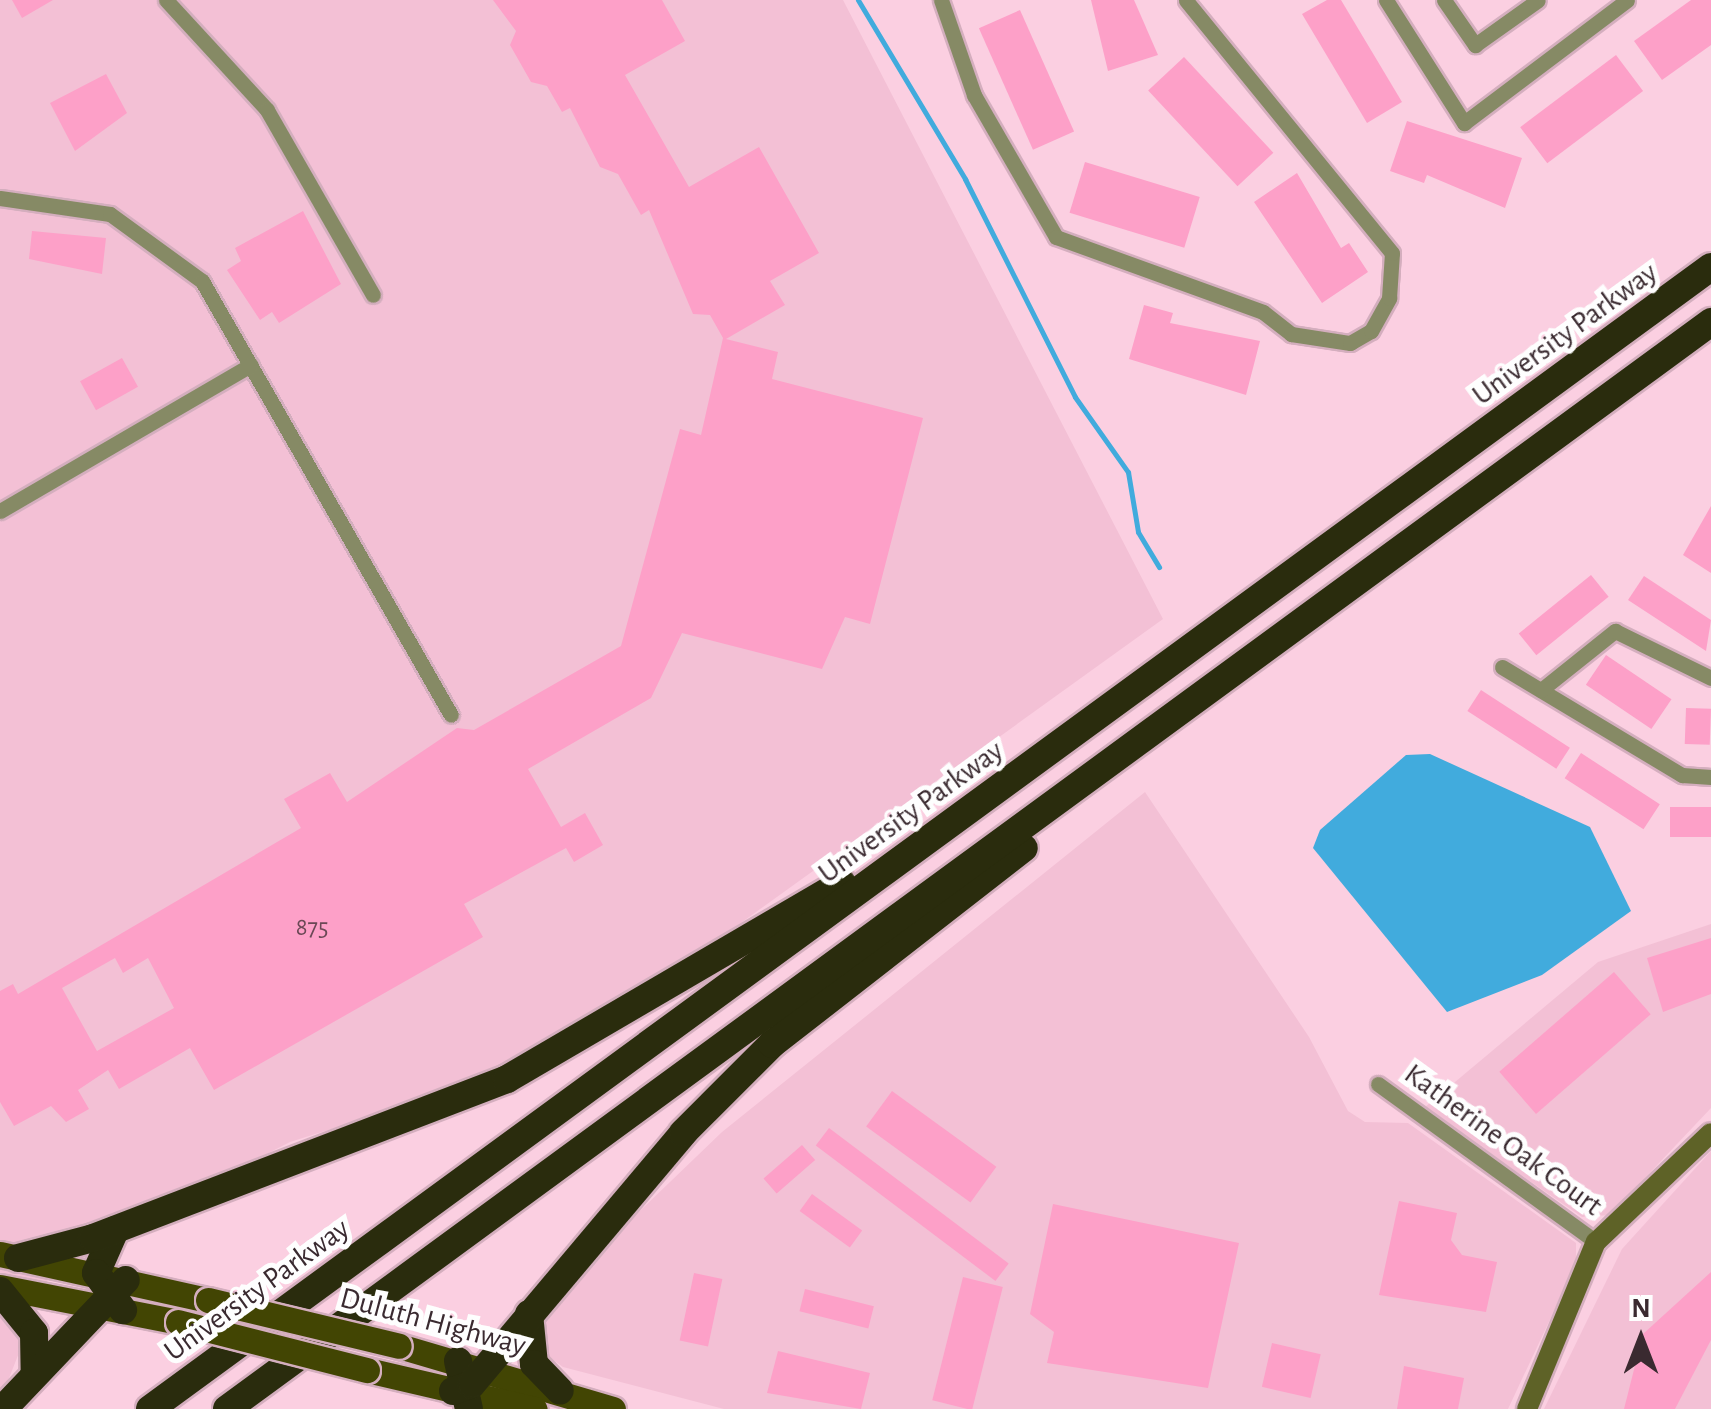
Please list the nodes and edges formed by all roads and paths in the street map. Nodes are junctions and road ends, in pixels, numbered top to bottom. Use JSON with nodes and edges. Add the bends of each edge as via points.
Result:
{"nodes":[{"id":1,"x":166,"y":0,"type":"edge"},
{"id":2,"x":941,"y":0,"type":"edge"},
{"id":3,"x":1186,"y":0,"type":"edge"},
{"id":4,"x":1386,"y":0,"type":"edge"},
{"id":5,"x":1444,"y":0,"type":"edge"},
{"id":6,"x":1538,"y":0,"type":"edge"},
{"id":7,"x":1598,"y":0,"type":"edge"},
{"id":8,"x":1627,"y":0,"type":"edge"},
{"id":9,"x":1608,"y":14,"type":"junction"},
{"id":10,"x":0,"y":198,"type":"edge"},
{"id":11,"x":1711,"y":267,"type":"edge"},
{"id":12,"x":373,"y":296,"type":"dead end"},
{"id":13,"x":1711,"y":322,"type":"edge"},
{"id":14,"x":250,"y":366,"type":"junction"},
{"id":15,"x":0,"y":512,"type":"edge"},
{"id":16,"x":1502,"y":667,"type":"dead end"},
{"id":17,"x":1711,"y":678,"type":"edge"},
{"id":18,"x":1541,"y":690,"type":"junction"},
{"id":19,"x":452,"y":715,"type":"dead end"},
{"id":20,"x":1111,"y":762,"type":"junction"},
{"id":21,"x":1711,"y":777,"type":"edge"},
{"id":22,"x":953,"y":822,"type":"junction"},
{"id":23,"x":1378,"y":1084,"type":"dead end"},
{"id":24,"x":1711,"y":1133,"type":"edge"},
{"id":25,"x":115,"y":1230,"type":"junction"},
{"id":26,"x":1596,"y":1242,"type":"junction"},
{"id":27,"x":9,"y":1256,"type":"edge"},
{"id":28,"x":0,"y":1289,"type":"edge"},
{"id":29,"x":109,"y":1292,"type":"junction"},
{"id":30,"x":529,"y":1314,"type":"junction"},
{"id":31,"x":36,"y":1372,"type":"junction"},
{"id":32,"x":467,"y":1385,"type":"edge"},
{"id":33,"x":560,"y":1391,"type":"junction"},
{"id":34,"x":2,"y":1409,"type":"edge"},
{"id":35,"x":150,"y":1409,"type":"edge"},
{"id":36,"x":227,"y":1409,"type":"edge"},
{"id":37,"x":535,"y":1409,"type":"edge"},
{"id":38,"x":613,"y":1409,"type":"edge"},
{"id":39,"x":1527,"y":1409,"type":"edge"}],
"edges":[{"from":1,"to":12,"type":"street","via":[[267,110]]},
{"from":2,"to":3,"type":"street","via":[[974,95],[1056,238],[1263,312],[1292,334],[1350,343],[1371,331],[1389,298],[1392,254]]},
{"from":4,"to":9,"type":"street","via":[[1464,123]]},
{"from":5,"to":6,"type":"street","via":[[1475,45]]},
{"from":7,"to":9,"type":"street"},
{"from":8,"to":9,"type":"street"},
{"from":10,"to":14,"type":"street","via":[[84,206],[140,228],[202,281]]},
{"from":11,"to":22,"type":"highway","name":"University Parkway"},
{"from":13,"to":20,"type":"highway"},
{"from":14,"to":15,"type":"street"},
{"from":14,"to":19,"type":"street"},
{"from":16,"to":18,"type":"street"},
{"from":17,"to":18,"type":"street","via":[[1614,631]]},
{"from":18,"to":21,"type":"street","via":[[1682,774]]},
{"from":20,"to":30,"type":"highway","via":[[1027,846],[772,1044],[682,1133]]},
{"from":20,"to":36,"type":"highway"},
{"from":22,"to":25,"type":"highway","via":[[507,1079]]},
{"from":22,"to":35,"type":"highway","name":"University Parkway"},
{"from":23,"to":26,"type":"street","name":"Katherine Oak Court"},
{"from":24,"to":26,"type":"street"},
{"from":25,"to":27,"type":"highway"},
{"from":25,"to":29,"type":"highway"},
{"from":26,"to":39,"type":"street"},
{"from":27,"to":29,"type":"main road","name":"Duluth Highway"},
{"from":28,"to":29,"type":"main road","name":"Duluth Highway"},
{"from":28,"to":31,"type":"highway","via":[[34,1333]]},
{"from":29,"to":31,"type":"highway"},
{"from":29,"to":32,"type":"main road","name":"Duluth Highway","bridge":true,"via":[[178,1322],[368,1370]]},
{"from":29,"to":32,"type":"main road","name":"Duluth Highway","bridge":true,"via":[[208,1300],[399,1346]]},
{"from":30,"to":32,"type":"highway"},
{"from":30,"to":33,"type":"highway","via":[[534,1364]]},
{"from":31,"to":34,"type":"highway"},
{"from":32,"to":33,"type":"main road","name":"Duluth Highway"},
{"from":32,"to":37,"type":"main road","name":"Duluth Highway"},
{"from":33,"to":38,"type":"main road","name":"Duluth Highway"}]}
